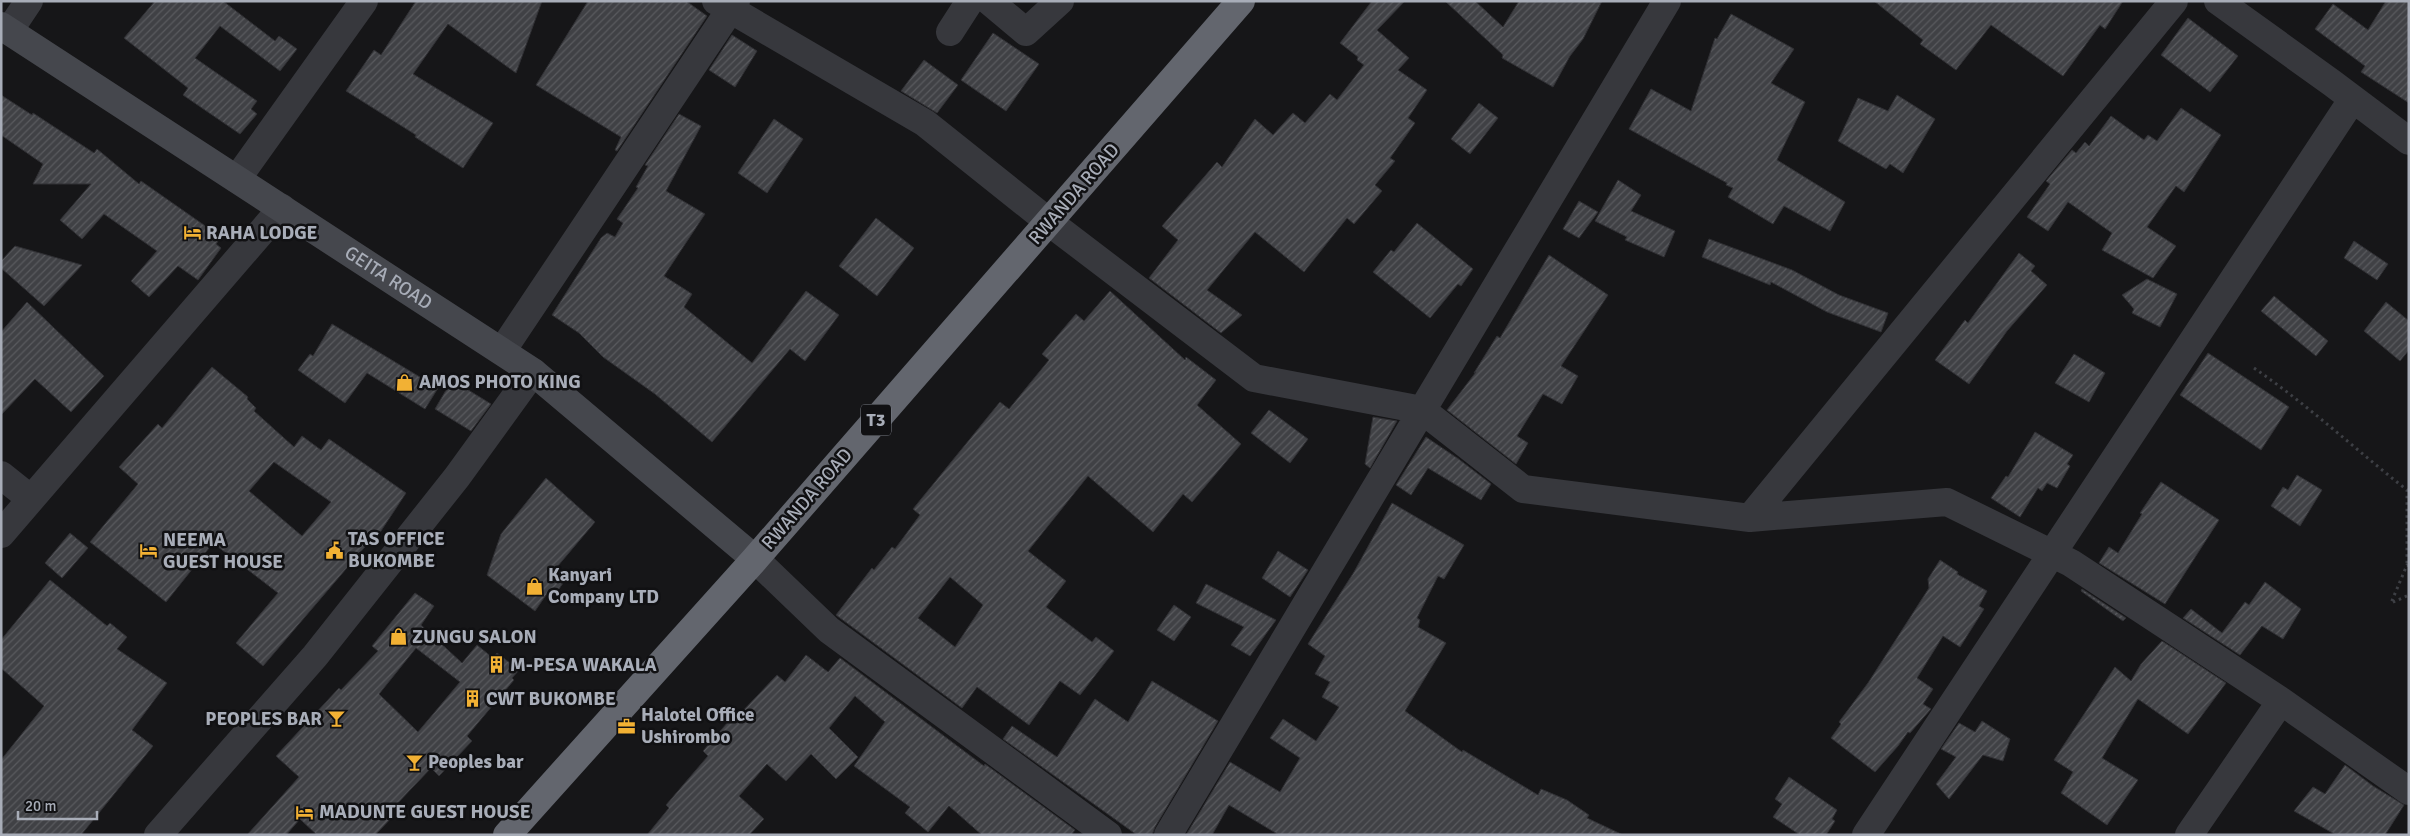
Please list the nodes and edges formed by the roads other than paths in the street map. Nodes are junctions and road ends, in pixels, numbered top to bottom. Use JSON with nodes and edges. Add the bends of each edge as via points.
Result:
{"nodes":[{"id":1,"x":29,"y":1,"type":"edge"},
{"id":2,"x":364,"y":1,"type":"edge"},
{"id":3,"x":970,"y":1,"type":"edge"},
{"id":4,"x":989,"y":1,"type":"edge"},
{"id":5,"x":1060,"y":1,"type":"edge"},
{"id":6,"x":1241,"y":1,"type":"edge"},
{"id":7,"x":1666,"y":1,"type":"edge"},
{"id":8,"x":2174,"y":1,"type":"edge"},
{"id":9,"x":2218,"y":1,"type":"edge"},
{"id":10,"x":727,"y":4,"type":"edge"},
{"id":11,"x":5,"y":29,"type":"edge"},
{"id":12,"x":950,"y":32,"type":"dead end"},
{"id":13,"x":2352,"y":100,"type":"junction"},
{"id":14,"x":2409,"y":141,"type":"edge"},
{"id":15,"x":237,"y":179,"type":"junction"},
{"id":16,"x":282,"y":208,"type":"junction"},
{"id":17,"x":1049,"y":222,"type":"junction"},
{"id":18,"x":502,"y":351,"type":"junction"},
{"id":19,"x":533,"y":372,"type":"junction"},
{"id":20,"x":1422,"y":410,"type":"junction"},
{"id":21,"x":1,"y":474,"type":"edge"},
{"id":22,"x":31,"y":499,"type":"junction"},
{"id":23,"x":1750,"y":518,"type":"junction"},
{"id":24,"x":1,"y":534,"type":"edge"},
{"id":25,"x":2052,"y":554,"type":"junction"},
{"id":26,"x":755,"y":559,"type":"junction"},
{"id":27,"x":2281,"y":701,"type":"junction"},
{"id":28,"x":2409,"y":791,"type":"edge"},
{"id":29,"x":158,"y":835,"type":"edge"},
{"id":30,"x":508,"y":835,"type":"edge"},
{"id":31,"x":1108,"y":835,"type":"edge"},
{"id":32,"x":1168,"y":835,"type":"edge"},
{"id":33,"x":1866,"y":835,"type":"edge"},
{"id":34,"x":2189,"y":835,"type":"edge"}],
"edges":[{"from":1,"to":11,"type":"street"},
{"from":2,"to":15,"type":"street"},
{"from":3,"to":12,"type":"street"},
{"from":4,"to":5,"type":"street","via":[[1026,32]]},
{"from":6,"to":17,"type":"highway","name":"RWANDA ROAD","number":"T3"},
{"from":7,"to":20,"type":"street"},
{"from":8,"to":23,"type":"street"},
{"from":9,"to":13,"type":"street"},
{"from":10,"to":17,"type":"street","via":[[925,123]]},
{"from":10,"to":18,"type":"street"},
{"from":11,"to":15,"type":"main road","name":"GEITA ROAD"},
{"from":13,"to":14,"type":"street"},
{"from":13,"to":25,"type":"street"},
{"from":15,"to":16,"type":"main road","name":"GEITA ROAD"},
{"from":16,"to":18,"type":"main road","name":"GEITA ROAD"},
{"from":16,"to":22,"type":"street"},
{"from":17,"to":20,"type":"street","via":[[1254,378]]},
{"from":17,"to":26,"type":"highway","name":"RWANDA ROAD","number":"T3"},
{"from":18,"to":19,"type":"main road","name":"GEITA ROAD"},
{"from":19,"to":26,"type":"main road","name":"GEITA ROAD"},
{"from":19,"to":29,"type":"street","via":[[457,477],[315,656]]},
{"from":20,"to":23,"type":"street","via":[[1523,489]]},
{"from":20,"to":32,"type":"street"},
{"from":21,"to":22,"type":"street"},
{"from":22,"to":24,"type":"street"},
{"from":23,"to":25,"type":"street","via":[[1947,502]]},
{"from":25,"to":27,"type":"street","via":[[2071,563]]},
{"from":25,"to":33,"type":"street"},
{"from":26,"to":30,"type":"highway","name":"RWANDA ROAD","number":"T3"},
{"from":26,"to":31,"type":"street","via":[[829,630]]},
{"from":27,"to":28,"type":"street"},
{"from":27,"to":34,"type":"street"}]}
